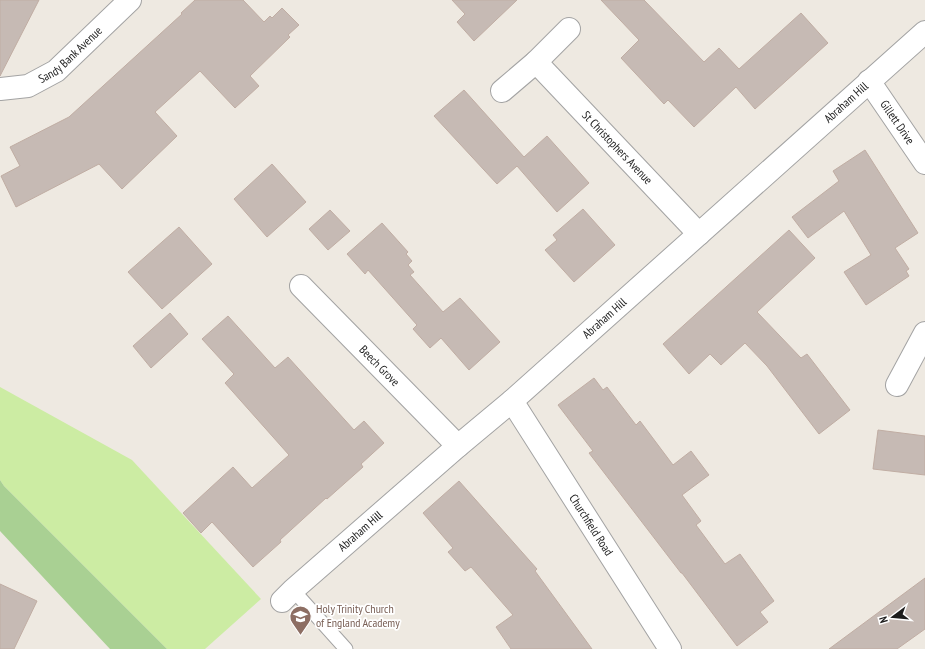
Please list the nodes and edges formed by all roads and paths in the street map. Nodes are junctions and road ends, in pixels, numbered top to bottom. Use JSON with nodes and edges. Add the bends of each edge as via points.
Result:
{"nodes":[{"id":1,"x":130,"y":0,"type":"edge"},
{"id":2,"x":569,"y":29,"type":"dead end"},
{"id":3,"x":925,"y":32,"type":"edge"},
{"id":4,"x":536,"y":62,"type":"junction"},
{"id":5,"x":869,"y":81,"type":"junction"},
{"id":6,"x":0,"y":90,"type":"edge"},
{"id":7,"x":502,"y":91,"type":"dead end"},
{"id":8,"x":925,"y":163,"type":"edge"},
{"id":9,"x":699,"y":234,"type":"junction"},
{"id":10,"x":301,"y":286,"type":"dead end"},
{"id":11,"x":925,"y":333,"type":"edge"},
{"id":12,"x":897,"y":385,"type":"dead end"},
{"id":13,"x":512,"y":401,"type":"junction"},
{"id":14,"x":458,"y":446,"type":"junction"},
{"id":15,"x":288,"y":595,"type":"joint"},
{"id":16,"x":346,"y":649,"type":"edge"},
{"id":17,"x":670,"y":649,"type":"edge"}],
"edges":[{"from":1,"to":6,"type":"street","name":"Sandy Bank Avenue","via":[[56,71],[28,86]]},
{"from":2,"to":4,"type":"street"},
{"from":3,"to":5,"type":"street","name":"Abraham Hill"},
{"from":4,"to":7,"type":"street"},
{"from":4,"to":9,"type":"street","name":"St Christophers Avenue"},
{"from":5,"to":8,"type":"street","name":"Gillett Drive"},
{"from":5,"to":9,"type":"street","name":"Abraham Hill"},
{"from":9,"to":13,"type":"street","name":"Abraham Hill"},
{"from":10,"to":14,"type":"street","name":"Beech Grove"},
{"from":11,"to":12,"type":"street"},
{"from":13,"to":14,"type":"street","name":"Abraham Hill"},
{"from":13,"to":17,"type":"street","name":"Churchfield Road"},
{"from":14,"to":15,"type":"street","name":"Abraham Hill"},
{"from":15,"to":16,"type":"lane"}]}
